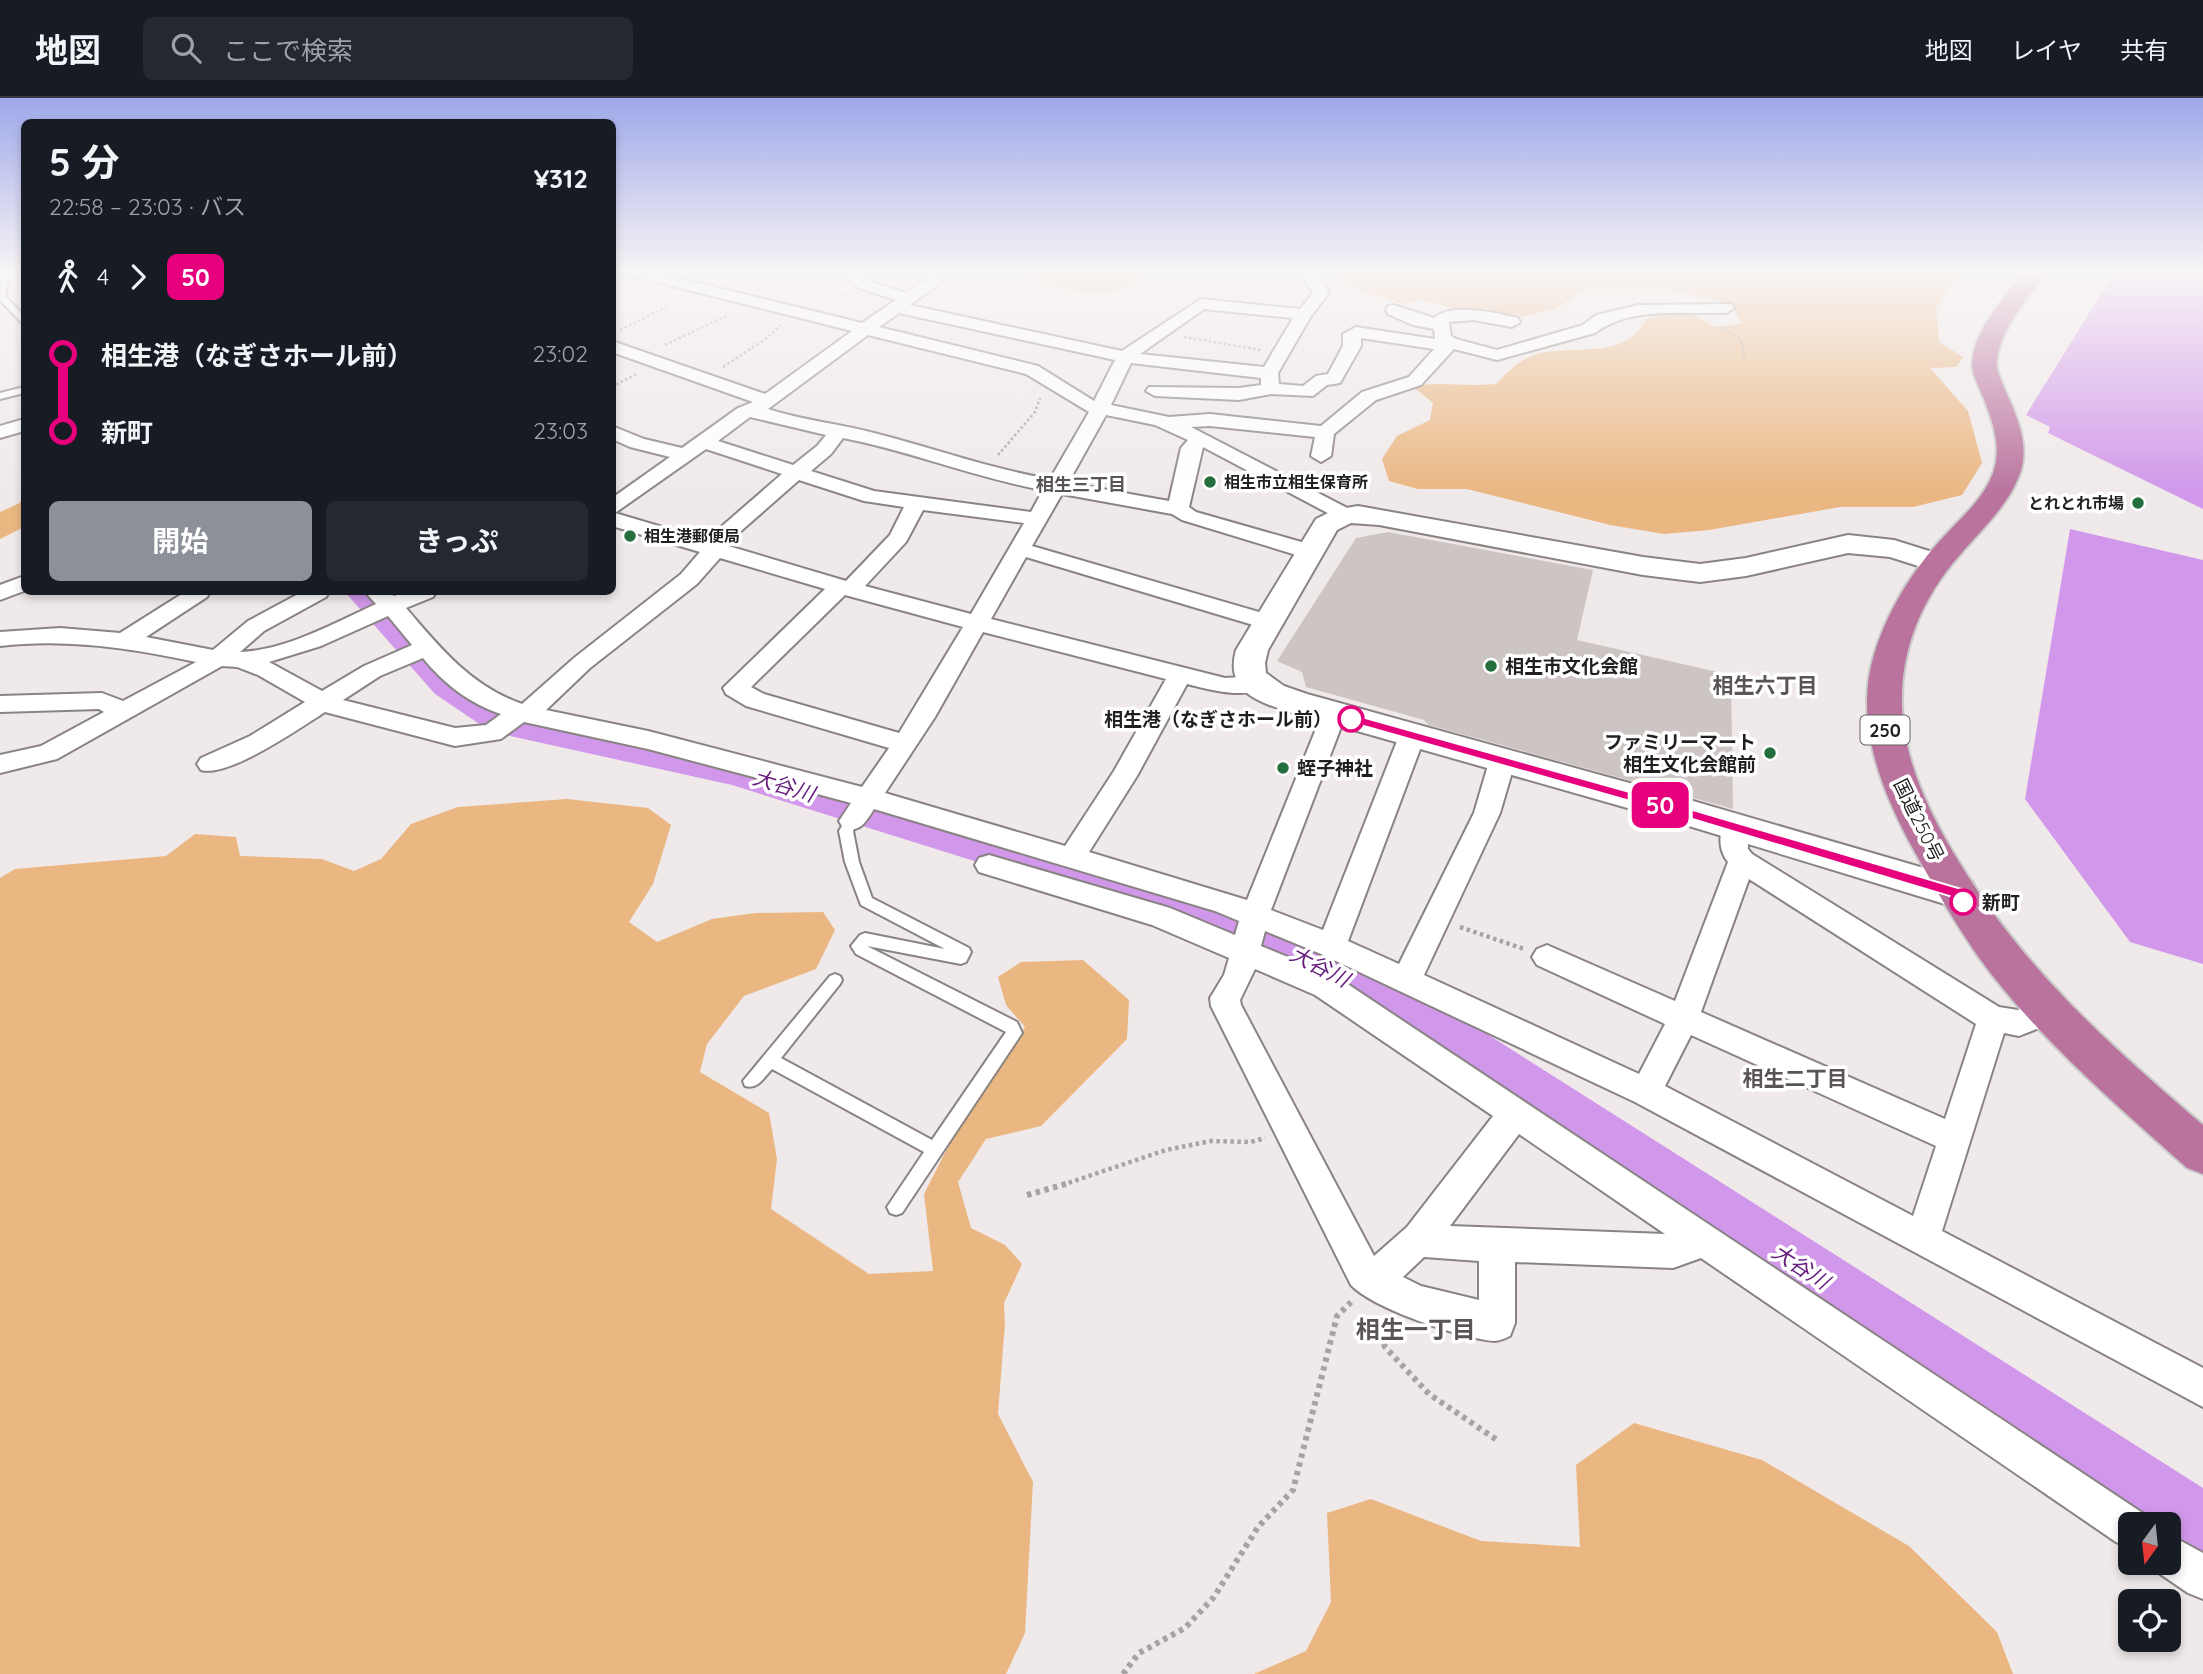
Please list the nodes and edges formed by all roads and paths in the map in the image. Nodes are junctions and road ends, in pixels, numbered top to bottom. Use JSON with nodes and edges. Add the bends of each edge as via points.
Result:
{"nodes":[{"id":1,"x":616,"y":347,"type":"edge"},
{"id":2,"x":663,"y":347,"type":"edge"},
{"id":3,"x":754,"y":347,"type":"edge"},
{"id":4,"x":843,"y":347,"type":"edge"},
{"id":5,"x":938,"y":347,"type":"edge"},
{"id":6,"x":1047,"y":347,"type":"edge"},
{"id":7,"x":1078,"y":347,"type":"edge"},
{"id":8,"x":1140,"y":347,"type":"edge"},
{"id":9,"x":1232,"y":347,"type":"edge"},
{"id":10,"x":1284,"y":347,"type":"edge"},
{"id":11,"x":1350,"y":347,"type":"edge"},
{"id":12,"x":1446,"y":347,"type":"edge"},
{"id":13,"x":1459,"y":347,"type":"edge"},
{"id":14,"x":1528,"y":347,"type":"edge"},
{"id":15,"x":1744,"y":347,"type":"edge"},
{"id":16,"x":1988,"y":347,"type":"edge"},
{"id":17,"x":1279,"y":354,"type":"junction"},
{"id":18,"x":643,"y":356,"type":"junction"},
{"id":19,"x":1126,"y":356,"type":"junction"},
{"id":20,"x":1744,"y":358,"type":"dead end"},
{"id":21,"x":1032,"y":370,"type":"junction"},
{"id":22,"x":705,"y":379,"type":"junction"},
{"id":23,"x":1270,"y":381,"type":"junction"},
{"id":24,"x":1056,"y":385,"type":"junction"},
{"id":25,"x":1110,"y":389,"type":"junction"},
{"id":26,"x":21,"y":391,"type":"edge"},
{"id":27,"x":1155,"y":391,"type":"junction"},
{"id":28,"x":0,"y":396,"type":"edge"},
{"id":29,"x":761,"y":406,"type":"junction"},
{"id":30,"x":1100,"y":409,"type":"junction"},
{"id":31,"x":1164,"y":421,"type":"junction"},
{"id":32,"x":21,"y":426,"type":"edge"},
{"id":33,"x":0,"y":432,"type":"edge"},
{"id":34,"x":838,"y":432,"type":"junction"},
{"id":35,"x":1325,"y":432,"type":"junction"},
{"id":36,"x":616,"y":437,"type":"edge"},
{"id":37,"x":1200,"y":438,"type":"junction"},
{"id":38,"x":703,"y":442,"type":"junction"},
{"id":39,"x":685,"y":455,"type":"junction"},
{"id":40,"x":1321,"y":456,"type":"dead end"},
{"id":41,"x":983,"y":471,"type":"junction"},
{"id":42,"x":798,"y":472,"type":"junction"},
{"id":43,"x":1056,"y":486,"type":"junction"},
{"id":44,"x":916,"y":504,"type":"junction"},
{"id":45,"x":616,"y":505,"type":"edge"},
{"id":46,"x":1178,"y":509,"type":"junction"},
{"id":47,"x":1346,"y":515,"type":"junction"},
{"id":48,"x":1038,"y":519,"type":"junction"},
{"id":49,"x":616,"y":520,"type":"edge"},
{"id":50,"x":712,"y":549,"type":"junction"},
{"id":51,"x":1021,"y":549,"type":"junction"},
{"id":52,"x":1311,"y":552,"type":"junction"},
{"id":53,"x":1937,"y":563,"type":"junction"},
{"id":54,"x":21,"y":584,"type":"edge"},
{"id":55,"x":845,"y":588,"type":"junction"},
{"id":56,"x":0,"y":593,"type":"edge"},
{"id":57,"x":194,"y":595,"type":"edge"},
{"id":58,"x":313,"y":595,"type":"edge"},
{"id":59,"x":411,"y":595,"type":"edge"},
{"id":60,"x":383,"y":601,"type":"edge"},
{"id":61,"x":975,"y":622,"type":"junction"},
{"id":62,"x":1268,"y":622,"type":"junction"},
{"id":63,"x":0,"y":639,"type":"edge"},
{"id":64,"x":123,"y":642,"type":"junction"},
{"id":65,"x":415,"y":652,"type":"junction"},
{"id":66,"x":218,"y":658,"type":"junction"},
{"id":67,"x":245,"y":659,"type":"junction"},
{"id":68,"x":1181,"y":675,"type":"junction"},
{"id":69,"x":1257,"y":684,"type":"junction"},
{"id":70,"x":323,"y":702,"type":"junction"},
{"id":71,"x":0,"y":704,"type":"edge"},
{"id":72,"x":123,"y":711,"type":"junction"},
{"id":73,"x":1334,"y":714,"type":"junction"},
{"id":74,"x":515,"y":718,"type":"junction"},
{"id":75,"x":1412,"y":736,"type":"junction"},
{"id":76,"x":905,"y":744,"type":"junction"},
{"id":77,"x":1502,"y":762,"type":"junction"},
{"id":78,"x":8,"y":763,"type":"edge"},
{"id":79,"x":210,"y":764,"type":"dead end"},
{"id":80,"x":0,"y":786,"type":"edge"},
{"id":81,"x":861,"y":808,"type":"junction"},
{"id":82,"x":1738,"y":845,"type":"junction"},
{"id":83,"x":1071,"y":859,"type":"junction"},
{"id":84,"x":989,"y":866,"type":"dead end"},
{"id":85,"x":1958,"y":893,"type":"junction"},
{"id":86,"x":1436,"y":919,"type":"junction"},
{"id":87,"x":1251,"y":933,"type":"junction"},
{"id":88,"x":1331,"y":946,"type":"junction"},
{"id":89,"x":1547,"y":957,"type":"joint"},
{"id":90,"x":1406,"y":979,"type":"junction"},
{"id":91,"x":835,"y":980,"type":"dead end"},
{"id":92,"x":2051,"y":1010,"type":"junction"},
{"id":93,"x":1684,"y":1018,"type":"junction"},
{"id":94,"x":1993,"y":1019,"type":"junction"},
{"id":95,"x":770,"y":1060,"type":"junction"},
{"id":96,"x":751,"y":1081,"type":"dead end"},
{"id":97,"x":1646,"y":1092,"type":"junction"},
{"id":98,"x":1515,"y":1113,"type":"junction"},
{"id":99,"x":1290,"y":1133,"type":"junction"},
{"id":100,"x":1954,"y":1139,"type":"junction"},
{"id":101,"x":933,"y":1149,"type":"junction"},
{"id":102,"x":2203,"y":1153,"type":"edge"},
{"id":103,"x":1027,"y":1195,"type":"dead end"},
{"id":104,"x":896,"y":1207,"type":"dead end"},
{"id":105,"x":1698,"y":1236,"type":"junction"},
{"id":106,"x":1419,"y":1239,"type":"junction"},
{"id":107,"x":1922,"y":1240,"type":"junction"},
{"id":108,"x":1497,"y":1243,"type":"junction"},
{"id":109,"x":1372,"y":1282,"type":"junction"},
{"id":110,"x":2203,"y":1388,"type":"edge"},
{"id":111,"x":1497,"y":1440,"type":"dead end"},
{"id":112,"x":2118,"y":1520,"type":"edge"},
{"id":113,"x":2181,"y":1563,"type":"edge"},
{"id":114,"x":2203,"y":1578,"type":"edge"},
{"id":115,"x":1124,"y":1674,"type":"edge"}],
"edges":[{"from":1,"to":18,"type":"street"},
{"from":2,"to":18,"type":"path"},
{"from":3,"to":22,"type":"path"},
{"from":4,"to":29,"type":"street"},
{"from":5,"to":21,"type":"street"},
{"from":6,"to":21,"type":"street"},
{"from":7,"to":19,"type":"street"},
{"from":8,"to":19,"type":"street"},
{"from":9,"to":17,"type":"path"},
{"from":10,"to":17,"type":"street"},
{"from":11,"to":23,"type":"street","via":[[1334,379],[1322,380],[1310,392]]},
{"from":12,"to":35,"type":"street","via":[[1415,381],[1369,396]]},
{"from":13,"to":14,"type":"street","via":[[1497,355]]},
{"from":15,"to":20,"type":"path"},
{"from":16,"to":53,"type":"highway","name":"国道250号","number":"250","via":[[1984,369],[2007,430],[2007,474]]},
{"from":17,"to":23,"type":"street"},
{"from":18,"to":22,"type":"street"},
{"from":19,"to":23,"type":"street"},
{"from":19,"to":25,"type":"street"},
{"from":21,"to":24,"type":"street"},
{"from":22,"to":29,"type":"street"},
{"from":23,"to":27,"type":"street","via":[[1231,394]]},
{"from":24,"to":25,"type":"street"},
{"from":24,"to":30,"type":"street"},
{"from":24,"to":41,"type":"path","via":[[1040,387],[1035,412]]},
{"from":25,"to":27,"type":"street"},
{"from":25,"to":30,"type":"street"},
{"from":26,"to":28,"type":"lane"},
{"from":27,"to":31,"type":"street"},
{"from":29,"to":34,"type":"street","via":[[789,422]]},
{"from":29,"to":38,"type":"street"},
{"from":30,"to":31,"type":"street"},
{"from":30,"to":43,"type":"street"},
{"from":31,"to":35,"type":"street","via":[[1210,420]]},
{"from":31,"to":37,"type":"street"},
{"from":32,"to":33,"type":"street"},
{"from":34,"to":41,"type":"street"},
{"from":34,"to":42,"type":"street"},
{"from":35,"to":40,"type":"street"},
{"from":36,"to":39,"type":"street"},
{"from":37,"to":46,"type":"street","via":[[1191,448]]},
{"from":37,"to":47,"type":"street"},
{"from":38,"to":39,"type":"street"},
{"from":38,"to":42,"type":"street"},
{"from":39,"to":45,"type":"street"},
{"from":41,"to":43,"type":"street"},
{"from":42,"to":44,"type":"street","via":[[871,497]]},
{"from":42,"to":50,"type":"street"},
{"from":43,"to":46,"type":"street"},
{"from":43,"to":48,"type":"street"},
{"from":44,"to":48,"type":"street"},
{"from":44,"to":55,"type":"street","via":[[899,538]]},
{"from":46,"to":52,"type":"street"},
{"from":47,"to":52,"type":"street","via":[[1326,526]]},
{"from":47,"to":53,"type":"street","via":[[1379,516],[1681,571],[1723,571],[1857,543]]},
{"from":48,"to":51,"type":"street"},
{"from":49,"to":50,"type":"street"},
{"from":50,"to":55,"type":"street"},
{"from":50,"to":74,"type":"street","via":[[708,561],[689,579]]},
{"from":51,"to":61,"type":"street"},
{"from":51,"to":62,"type":"street"},
{"from":52,"to":62,"type":"street"},
{"from":53,"to":85,"type":"highway","name":"国道250号","number":"250","via":[[1894,640],[1883,687],[1883,720],[1906,800]]},
{"from":54,"to":56,"type":"street"},
{"from":55,"to":61,"type":"street"},
{"from":55,"to":76,"type":"street","via":[[735,688],[755,700]]},
{"from":57,"to":64,"type":"street"},
{"from":58,"to":66,"type":"street","via":[[249,631]]},
{"from":59,"to":60,"type":"street"},
{"from":60,"to":65,"type":"street"},
{"from":60,"to":67,"type":"street","via":[[362,618],[320,637]]},
{"from":61,"to":68,"type":"street"},
{"from":61,"to":76,"type":"street"},
{"from":62,"to":69,"type":"street","via":[[1247,666]]},
{"from":63,"to":64,"type":"street","via":[[28,635]]},
{"from":64,"to":66,"type":"street"},
{"from":65,"to":70,"type":"street"},
{"from":65,"to":74,"type":"street"},
{"from":66,"to":67,"type":"street"},
{"from":66,"to":72,"type":"street"},
{"from":67,"to":70,"type":"street"},
{"from":68,"to":69,"type":"street","via":[[1241,687]]},
{"from":68,"to":83,"type":"street"},
{"from":69,"to":73,"type":"street","via":[[1274,695]]},
{"from":70,"to":74,"type":"street","via":[[456,737],[477,736]]},
{"from":70,"to":79,"type":"street","via":[[259,742]]},
{"from":71,"to":72,"type":"street","via":[[102,701]]},
{"from":72,"to":78,"type":"street","via":[[48,753]]},
{"from":73,"to":75,"type":"street"},
{"from":73,"to":87,"type":"street"},
{"from":74,"to":81,"type":"street","via":[[648,740]]},
{"from":75,"to":77,"type":"street"},
{"from":75,"to":88,"type":"street"},
{"from":76,"to":81,"type":"street"},
{"from":77,"to":82,"type":"street","via":[[1669,807]]},
{"from":77,"to":86,"type":"street","via":[[1487,813]]},
{"from":78,"to":80,"type":"street"},
{"from":81,"to":83,"type":"street"},
{"from":81,"to":101,"type":"lane","via":[[846,831],[866,901],[964,952],[961,958],[865,939],[858,946],[1012,1027],[1014,1033]]},
{"from":82,"to":85,"type":"street"},
{"from":82,"to":93,"type":"street"},
{"from":82,"to":94,"type":"street"},
{"from":83,"to":87,"type":"street","via":[[1223,902]]},
{"from":84,"to":87,"type":"street","via":[[1160,916]]},
{"from":85,"to":92,"type":"highway","name":"国道250号","number":"250","via":[[1996,948]]},
{"from":86,"to":89,"type":"path"},
{"from":86,"to":90,"type":"street"},
{"from":87,"to":88,"type":"street"},
{"from":87,"to":98,"type":"street"},
{"from":87,"to":99,"type":"street","via":[[1238,979],[1225,998],[1226,1006]]},
{"from":88,"to":90,"type":"street"},
{"from":89,"to":93,"type":"street"},
{"from":90,"to":97,"type":"street"},
{"from":91,"to":95,"type":"lane"},
{"from":92,"to":94,"type":"street","via":[[2019,1023]]},
{"from":92,"to":102,"type":"highway","name":"国道250号","number":"250","via":[[2102,1063]]},
{"from":93,"to":97,"type":"street"},
{"from":93,"to":100,"type":"street"},
{"from":94,"to":100,"type":"street"},
{"from":95,"to":96,"type":"lane"},
{"from":95,"to":101,"type":"lane"},
{"from":97,"to":107,"type":"street"},
{"from":98,"to":105,"type":"street"},
{"from":98,"to":106,"type":"street"},
{"from":99,"to":103,"type":"path","via":[[1251,1142],[1211,1141],[1166,1150]]},
{"from":99,"to":109,"type":"street","via":[[1363,1273]]},
{"from":100,"to":107,"type":"street"},
{"from":101,"to":104,"type":"lane"},
{"from":105,"to":108,"type":"street","via":[[1689,1246],[1673,1251]]},
{"from":105,"to":112,"type":"street"},
{"from":106,"to":108,"type":"street"},
{"from":106,"to":109,"type":"street"},
{"from":107,"to":110,"type":"street"},
{"from":108,"to":109,"type":"street","via":[[1497,1323],[1418,1303]]},
{"from":109,"to":111,"type":"path","via":[[1373,1310],[1385,1347],[1429,1394]]},
{"from":109,"to":115,"type":"path","via":[[1337,1316],[1293,1490],[1258,1527],[1214,1597],[1185,1628],[1139,1653]]},
{"from":113,"to":114,"type":"street"}]}
